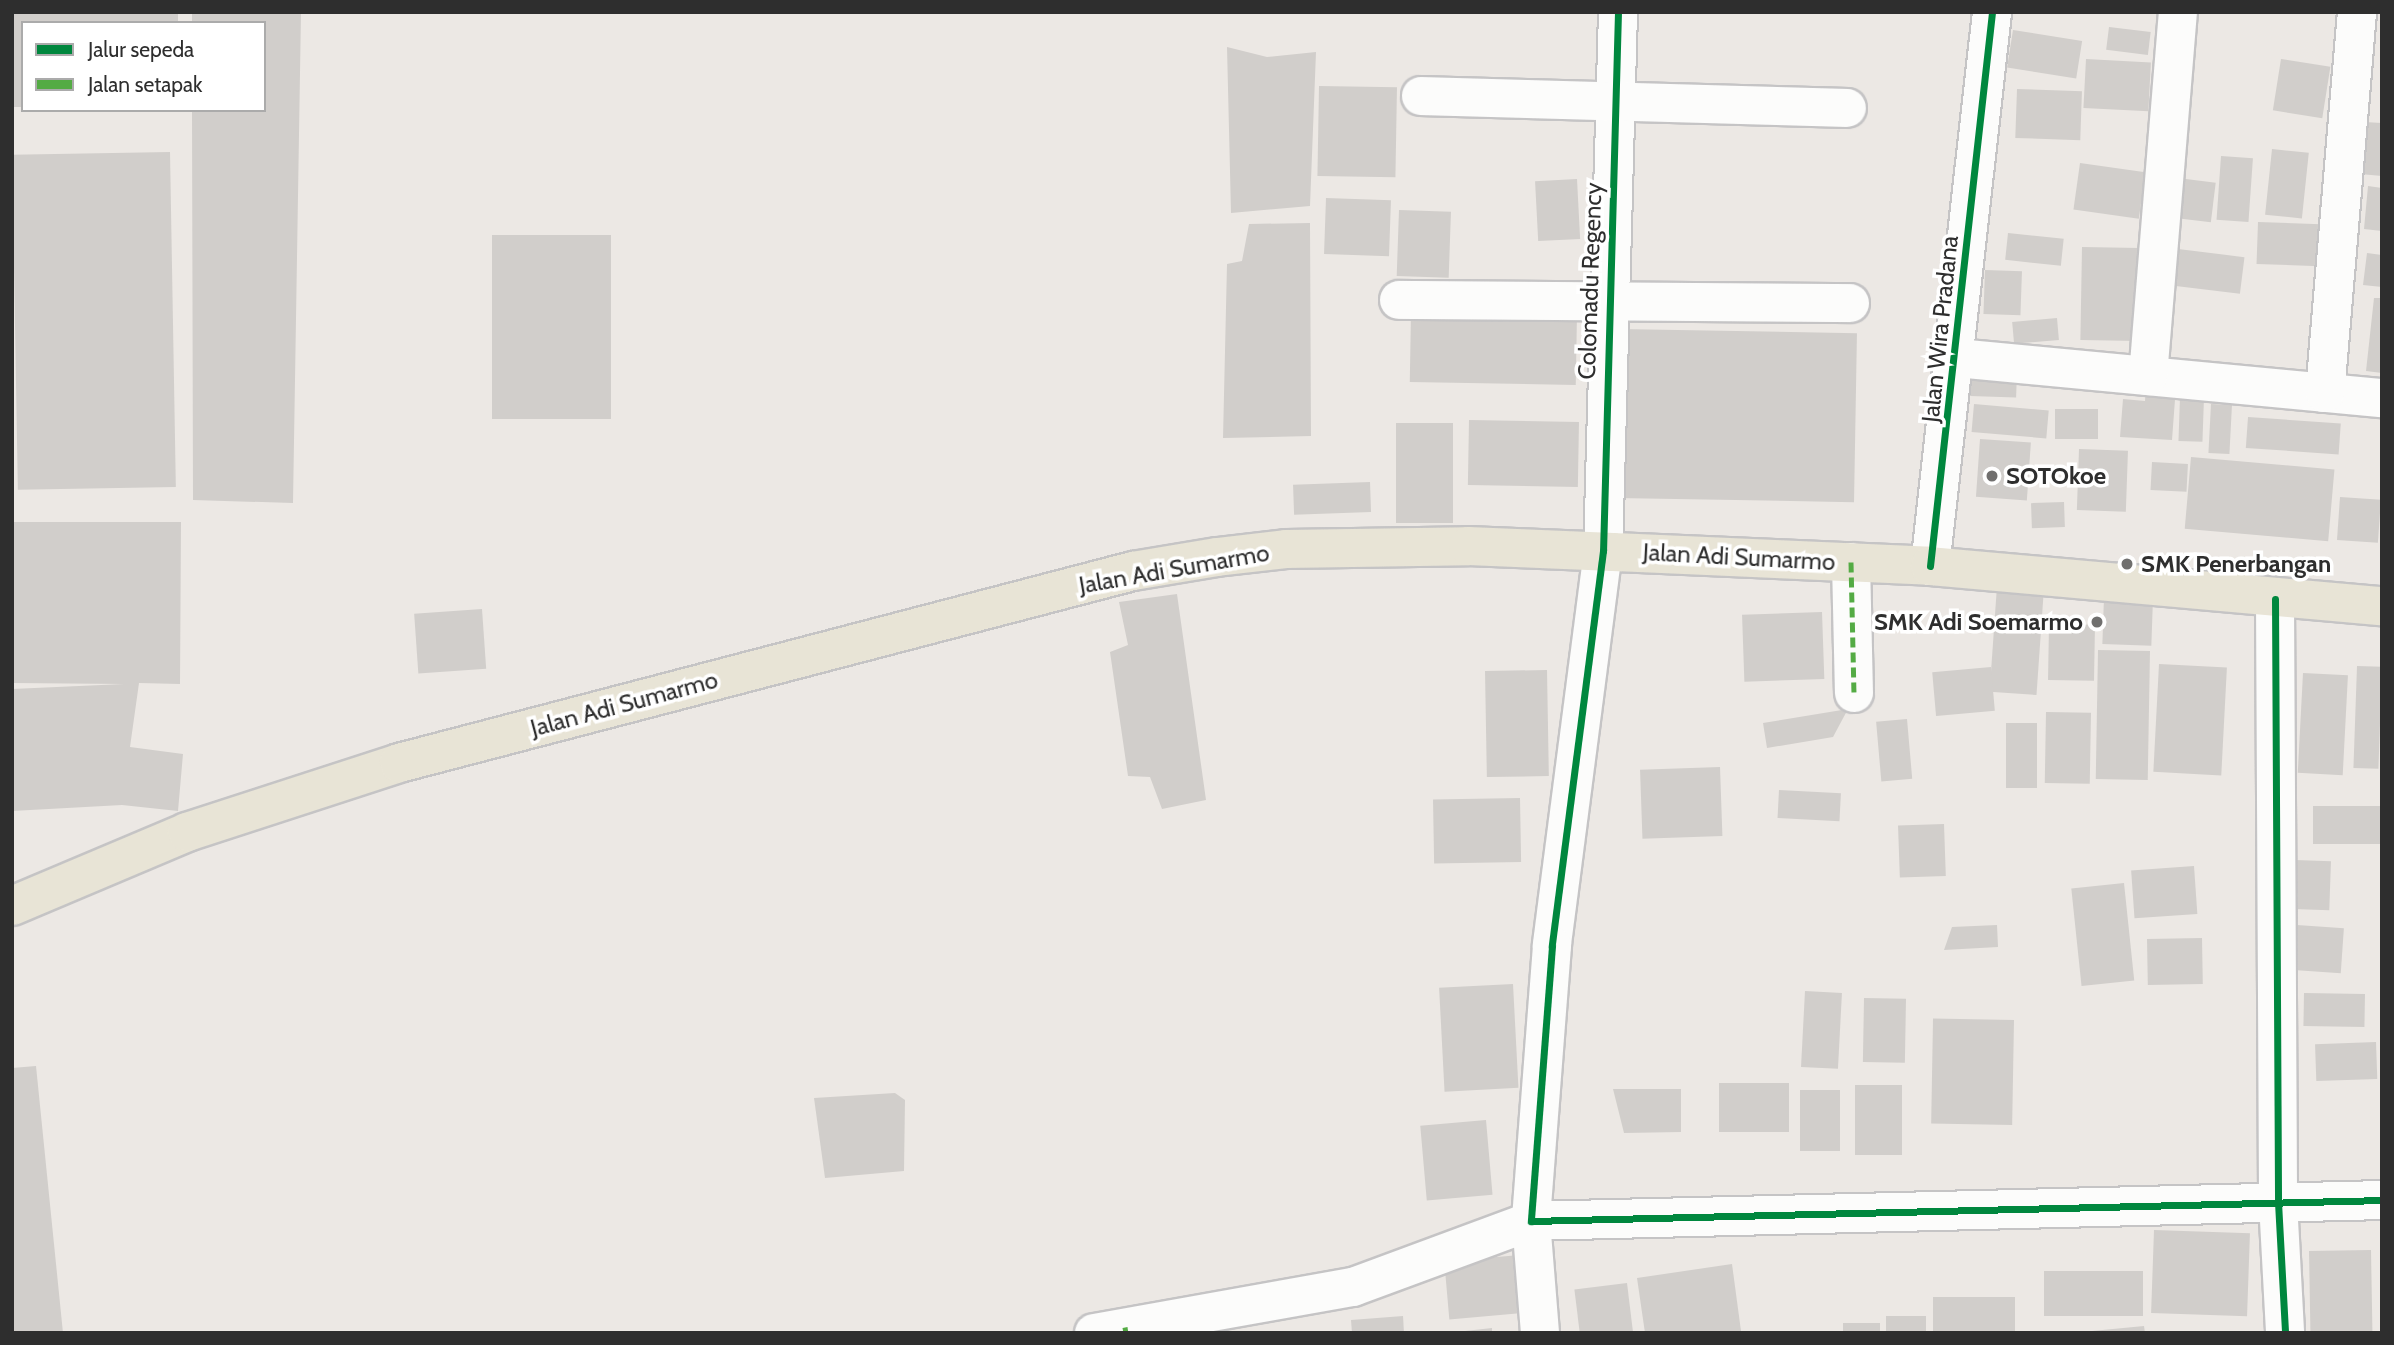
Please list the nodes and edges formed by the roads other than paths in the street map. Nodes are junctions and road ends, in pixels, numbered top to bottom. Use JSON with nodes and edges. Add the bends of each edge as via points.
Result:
{"nodes":[{"id":1,"x":1618,"y":12,"type":"edge"},
{"id":2,"x":1992,"y":12,"type":"edge"},
{"id":3,"x":2178,"y":12,"type":"edge"},
{"id":4,"x":2357,"y":12,"type":"edge"},
{"id":5,"x":1421,"y":96,"type":"dead end"},
{"id":6,"x":1615,"y":103,"type":"junction"},
{"id":7,"x":1847,"y":108,"type":"dead end"},
{"id":8,"x":1608,"y":299,"type":"junction"},
{"id":9,"x":1399,"y":300,"type":"dead end"},
{"id":10,"x":1850,"y":303,"type":"dead end"},
{"id":11,"x":1957,"y":358,"type":"junction"},
{"id":12,"x":2148,"y":376,"type":"junction"},
{"id":13,"x":2325,"y":393,"type":"junction"},
{"id":14,"x":2382,"y":398,"type":"edge"},
{"id":15,"x":1603,"y":551,"type":"junction"},
{"id":16,"x":1851,"y":562,"type":"junction"},
{"id":17,"x":1930,"y":566,"type":"junction"},
{"id":18,"x":2275,"y":599,"type":"junction"},
{"id":19,"x":2382,"y":606,"type":"edge"},
{"id":20,"x":1854,"y":693,"type":"dead end"},
{"id":21,"x":12,"y":906,"type":"edge"},
{"id":22,"x":2382,"y":1200,"type":"edge"},
{"id":23,"x":2278,"y":1202,"type":"junction"},
{"id":24,"x":1531,"y":1221,"type":"junction"},
{"id":25,"x":1115,"y":1331,"type":"edge"},
{"id":26,"x":1541,"y":1333,"type":"edge"},
{"id":27,"x":2285,"y":1333,"type":"edge"}],
"edges":[{"from":1,"to":6,"type":"street","name":"Colomadu Regency"},
{"from":2,"to":11,"type":"street","name":"Jalan Wira Pradana"},
{"from":3,"to":12,"type":"street"},
{"from":4,"to":13,"type":"street"},
{"from":5,"to":6,"type":"street"},
{"from":6,"to":7,"type":"street"},
{"from":6,"to":8,"type":"street","name":"Colomadu Regency"},
{"from":8,"to":9,"type":"street"},
{"from":8,"to":10,"type":"street"},
{"from":8,"to":15,"type":"street","name":"Colomadu Regency"},
{"from":11,"to":12,"type":"street"},
{"from":11,"to":17,"type":"street","name":"Jalan Wira Pradana"},
{"from":12,"to":13,"type":"street"},
{"from":13,"to":14,"type":"street"},
{"from":15,"to":16,"type":"main road","name":"Jalan Adi Sumarmo"},
{"from":15,"to":21,"type":"main road","name":"Jalan Adi Sumarmo","via":[[1468,546],[1286,549],[1133,571],[399,763],[187,832]]},
{"from":15,"to":24,"type":"street","name":"Colomadu Regency","via":[[1552,946]]},
{"from":16,"to":17,"type":"main road","name":"Jalan Adi Sumarmo"},
{"from":16,"to":20,"type":"street"},
{"from":17,"to":18,"type":"main road","name":"Jalan Adi Sumarmo"},
{"from":18,"to":19,"type":"main road","name":"Jalan Adi Sumarmo"},
{"from":18,"to":23,"type":"street"},
{"from":22,"to":23,"type":"street"},
{"from":23,"to":24,"type":"street"},
{"from":23,"to":27,"type":"street"},
{"from":24,"to":25,"type":"street","via":[[1353,1287]]},
{"from":24,"to":26,"type":"street","name":"Colomadu Regency"}]}
